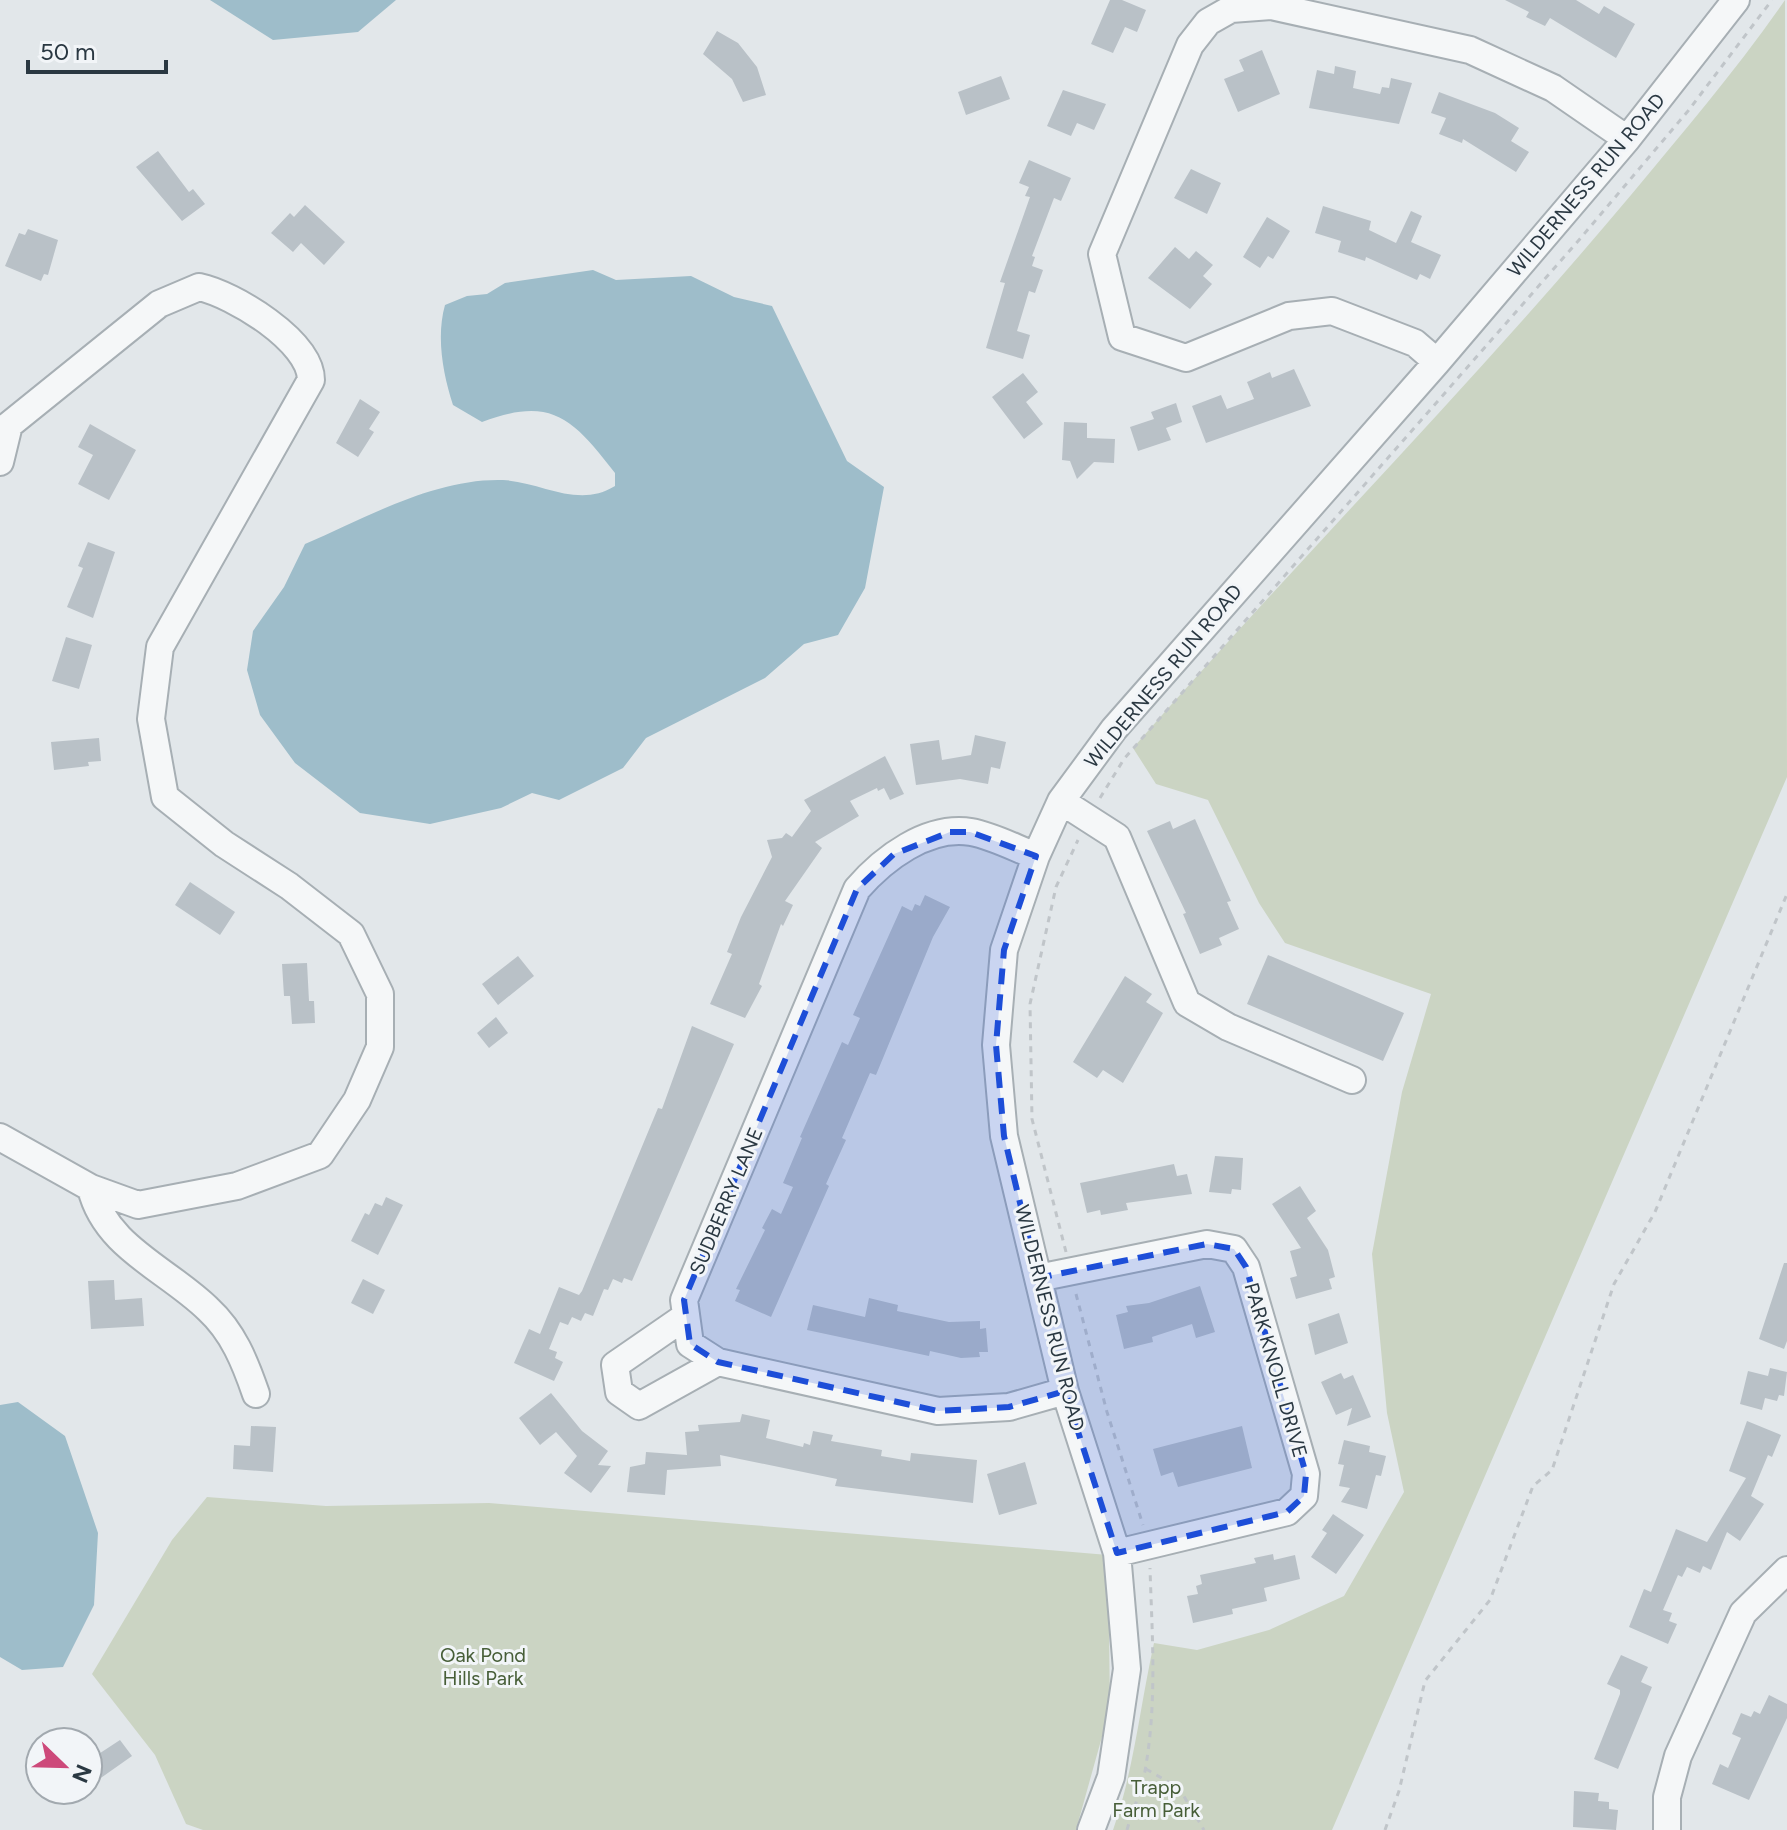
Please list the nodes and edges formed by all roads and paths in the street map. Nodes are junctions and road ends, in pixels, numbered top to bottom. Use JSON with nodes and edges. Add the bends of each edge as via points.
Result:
{"nodes":[{"id":1,"x":1736,"y":0,"type":"edge"},
{"id":2,"x":1772,"y":0,"type":"edge"},
{"id":3,"x":1627,"y":139,"type":"junction"},
{"id":4,"x":1437,"y":362,"type":"junction"},
{"id":5,"x":5,"y":422,"type":"edge"},
{"id":6,"x":0,"y":462,"type":"edge"},
{"id":7,"x":1061,"y":801,"type":"junction"},
{"id":8,"x":1087,"y":818,"type":"junction"},
{"id":9,"x":1036,"y":856,"type":"junction"},
{"id":10,"x":1787,"y":894,"type":"edge"},
{"id":11,"x":1352,"y":1080,"type":"dead end"},
{"id":12,"x":0,"y":1137,"type":"edge"},
{"id":13,"x":91,"y":1188,"type":"junction"},
{"id":14,"x":1072,"y":1270,"type":"junction"},
{"id":15,"x":1038,"y":1278,"type":"junction"},
{"id":16,"x":686,"y":1316,"type":"junction"},
{"id":17,"x":718,"y":1362,"type":"junction"},
{"id":18,"x":1065,"y":1391,"type":"junction"},
{"id":19,"x":256,"y":1394,"type":"dead end"},
{"id":20,"x":1149,"y":1545,"type":"junction"},
{"id":21,"x":1117,"y":1553,"type":"junction"},
{"id":22,"x":1787,"y":1570,"type":"edge"},
{"id":23,"x":1146,"y":1769,"type":"junction"},
{"id":24,"x":1091,"y":1830,"type":"edge"},
{"id":25,"x":1127,"y":1830,"type":"edge"},
{"id":26,"x":1204,"y":1830,"type":"edge"},
{"id":27,"x":1385,"y":1830,"type":"edge"},
{"id":28,"x":1667,"y":1830,"type":"edge"}],
"edges":[{"from":1,"to":3,"type":"street","name":"WILDERNESS RUN ROAD"},
{"from":2,"to":8,"type":"path","via":[[1599,217],[1124,759]]},
{"from":3,"to":4,"type":"street","name":"WILDERNESS RUN ROAD"},
{"from":3,"to":4,"type":"street","via":[[1553,88],[1470,50],[1271,6],[1231,9],[1208,22],[1190,45],[1102,254],[1122,337],[1186,358],[1289,316],[1332,311],[1415,343]]},
{"from":4,"to":7,"type":"street","name":"WILDERNESS RUN ROAD","via":[[1114,729]]},
{"from":5,"to":6,"type":"street"},
{"from":5,"to":13,"type":"street","via":[[159,304],[199,287],[236,299],[297,348],[311,369],[311,380],[160,647],[151,719],[165,797],[351,934],[380,994],[380,1047],[357,1100],[320,1155],[237,1186],[138,1205]]},
{"from":7,"to":8,"type":"street"},
{"from":7,"to":9,"type":"street","name":"WILDERNESS RUN ROAD"},
{"from":8,"to":11,"type":"street","via":[[1117,837],[1187,1003],[1228,1027]]},
{"from":8,"to":14,"type":"path","via":[[1056,887],[1030,1004],[1032,1119]]},
{"from":9,"to":15,"type":"street","name":"WILDERNESS RUN ROAD","via":[[1004,950],[996,1045],[1004,1136]]},
{"from":9,"to":16,"type":"street","name":"SUDBERRY LANE","via":[[970,832],[950,832],[894,854],[857,889],[684,1300]]},
{"from":10,"to":27,"type":"path","via":[[1655,1212],[1614,1284],[1552,1470],[1533,1486],[1490,1600],[1425,1681]]},
{"from":12,"to":13,"type":"street"},
{"from":13,"to":19,"type":"street","via":[[96,1208],[121,1241],[210,1310],[232,1337]]},
{"from":14,"to":15,"type":"street","name":"PARK KNOLL DRIVE"},
{"from":14,"to":20,"type":"path","via":[[1107,1412]]},
{"from":14,"to":20,"type":"street","name":"PARK KNOLL DRIVE","via":[[1207,1244],[1234,1249],[1246,1267],[1306,1474],[1304,1496],[1287,1512]]},
{"from":15,"to":18,"type":"street","name":"WILDERNESS RUN ROAD"},
{"from":16,"to":17,"type":"street","via":[[690,1344]]},
{"from":16,"to":17,"type":"street","via":[[615,1365],[619,1392],[639,1406]]},
{"from":17,"to":18,"type":"street","via":[[938,1411],[1009,1407]]},
{"from":18,"to":21,"type":"street","name":"WILDERNESS RUN ROAD"},
{"from":20,"to":21,"type":"street","name":"PARK KNOLL DRIVE"},
{"from":20,"to":23,"type":"path","via":[[1155,1662]]},
{"from":21,"to":24,"type":"street","name":"WILDERNESS RUN ROAD","via":[[1127,1669],[1111,1777]]},
{"from":22,"to":28,"type":"street","via":[[1743,1613],[1678,1756],[1667,1797]]},
{"from":23,"to":25,"type":"path"},
{"from":23,"to":26,"type":"path","via":[[1179,1788]]}]}
